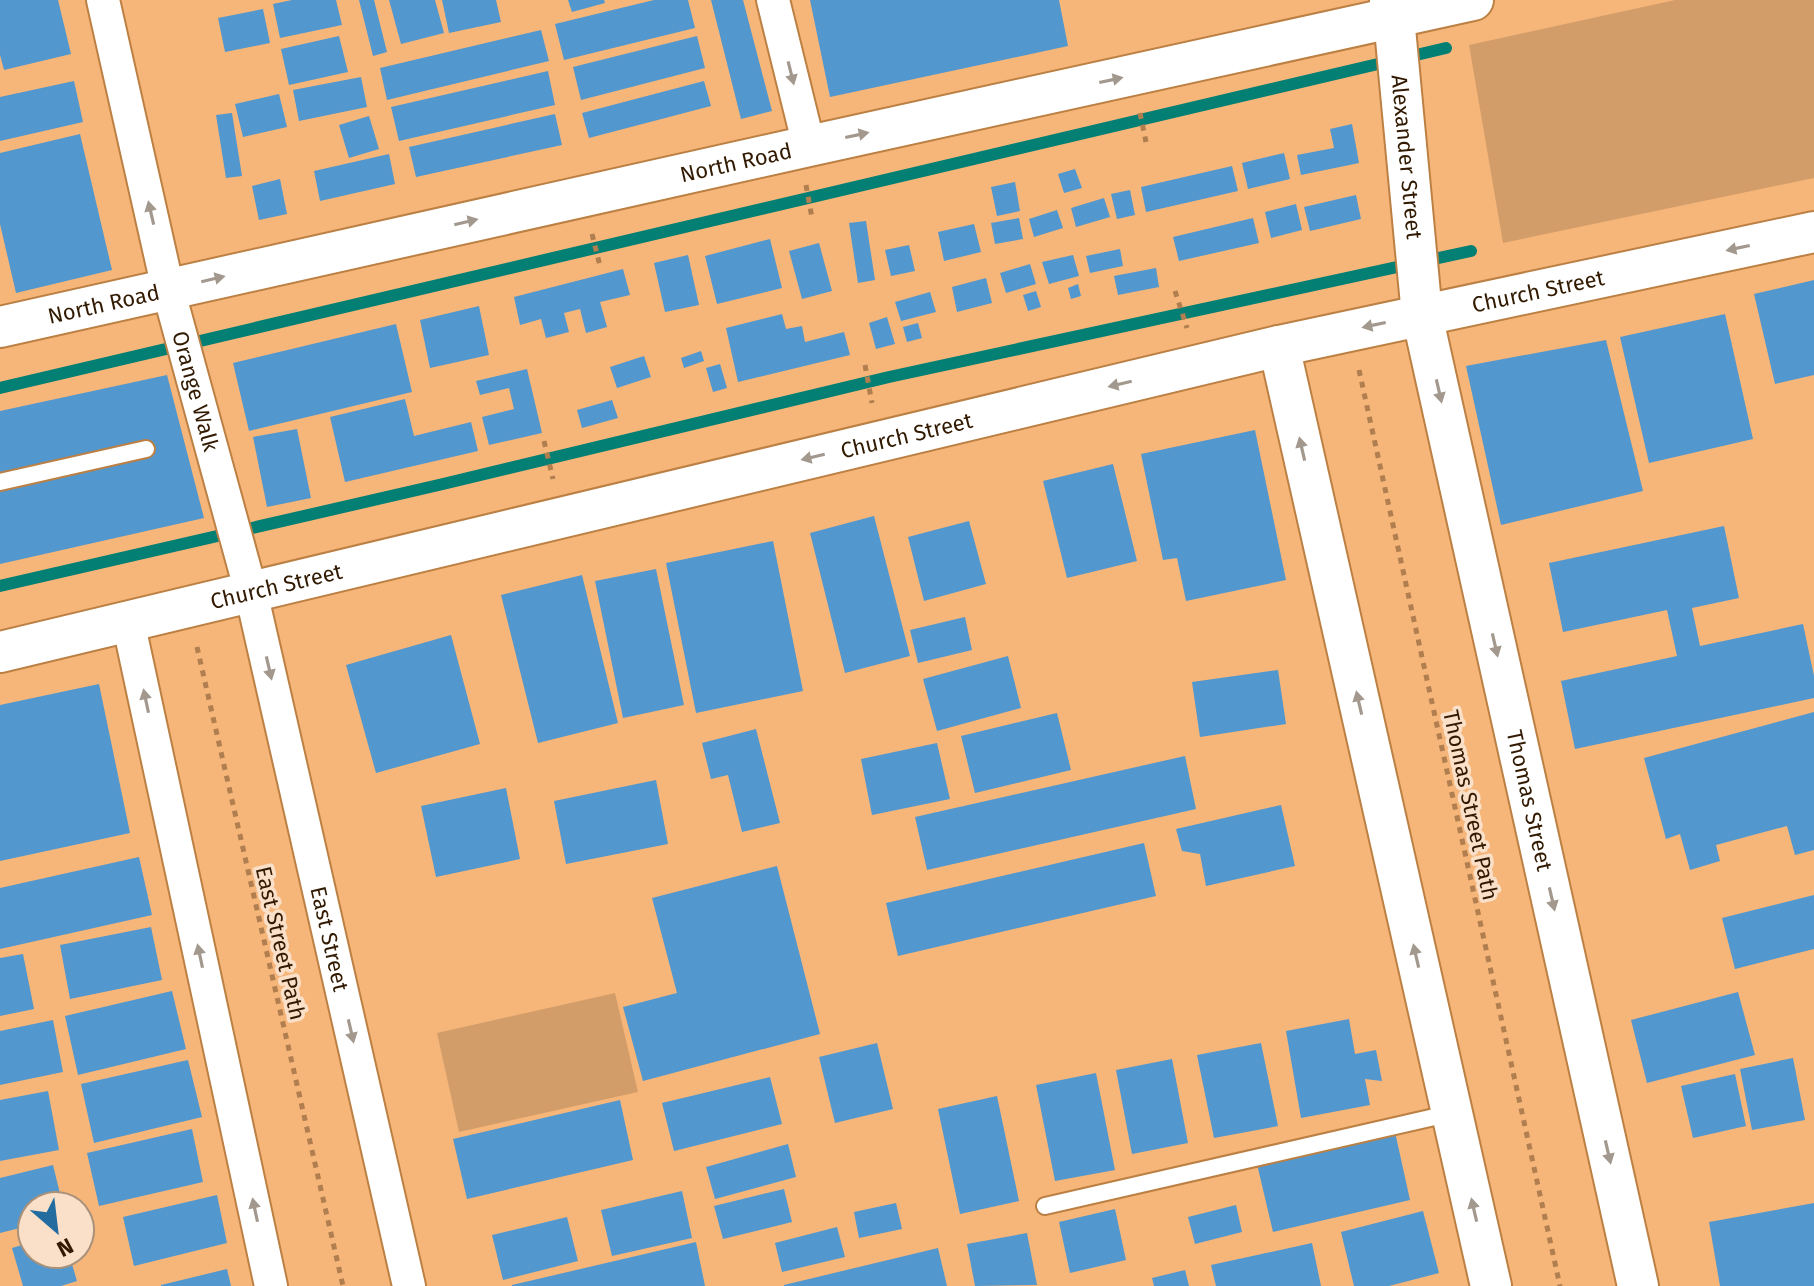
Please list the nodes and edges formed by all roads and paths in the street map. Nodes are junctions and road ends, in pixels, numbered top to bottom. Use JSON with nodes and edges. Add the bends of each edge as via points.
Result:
{"nodes":[{"id":1,"x":103,"y":0,"type":"edge"},
{"id":2,"x":773,"y":0,"type":"edge"},
{"id":3,"x":1473,"y":0,"type":"edge"},
{"id":4,"x":1392,"y":9,"type":"edge"},
{"id":5,"x":1138,"y":104,"type":"dead end"},
{"id":6,"x":1146,"y":142,"type":"dead end"},
{"id":7,"x":807,"y":165,"type":"junction"},
{"id":8,"x":812,"y":218,"type":"dead end"},
{"id":9,"x":591,"y":230,"type":"dead end"},
{"id":10,"x":1814,"y":232,"type":"edge"},
{"id":11,"x":600,"y":266,"type":"dead end"},
{"id":12,"x":168,"y":289,"type":"junction"},
{"id":13,"x":1175,"y":291,"type":"dead end"},
{"id":14,"x":1422,"y":315,"type":"junction"},
{"id":15,"x":0,"y":327,"type":"edge"},
{"id":16,"x":1188,"y":330,"type":"dead end"},
{"id":17,"x":1351,"y":330,"type":"junction"},
{"id":18,"x":1279,"y":346,"type":"junction"},
{"id":19,"x":865,"y":365,"type":"dead end"},
{"id":20,"x":875,"y":415,"type":"dead end"},
{"id":21,"x":544,"y":441,"type":"dead end"},
{"id":22,"x":146,"y":449,"type":"dead end"},
{"id":23,"x":0,"y":482,"type":"edge"},
{"id":24,"x":554,"y":482,"type":"dead end"},
{"id":25,"x":251,"y":592,"type":"junction"},
{"id":26,"x":188,"y":607,"type":"junction"},
{"id":27,"x":128,"y":621,"type":"junction"},
{"id":28,"x":0,"y":652,"type":"edge"},
{"id":29,"x":1452,"y":1113,"type":"junction"},
{"id":30,"x":1045,"y":1206,"type":"dead end"},
{"id":31,"x":271,"y":1286,"type":"edge"},
{"id":32,"x":343,"y":1286,"type":"edge"},
{"id":33,"x":409,"y":1286,"type":"edge"},
{"id":34,"x":1491,"y":1286,"type":"edge"},
{"id":35,"x":1560,"y":1286,"type":"edge"},
{"id":36,"x":1638,"y":1286,"type":"edge"}],
"edges":[{"from":12,"to":1,"type":"street","name":"Orange Walk","one_way":true},
{"from":2,"to":7,"type":"street","one_way":true},
{"from":3,"to":4,"type":"street","name":"North Road"},
{"from":7,"to":4,"type":"street","name":"North Road","one_way":true},
{"from":4,"to":14,"type":"street","name":"Alexander Street"},
{"from":5,"to":6,"type":"path"},
{"from":7,"to":8,"type":"path"},
{"from":12,"to":7,"type":"street","name":"North Road","one_way":true},
{"from":9,"to":11,"type":"path"},
{"from":10,"to":14,"type":"street","name":"Church Street","one_way":true},
{"from":12,"to":15,"type":"street","name":"North Road"},
{"from":12,"to":25,"type":"street","name":"Orange Walk"},
{"from":13,"to":16,"type":"path"},
{"from":14,"to":17,"type":"street","name":"Church Street","one_way":true},
{"from":14,"to":36,"type":"street","name":"Thomas Street","one_way":true},
{"from":17,"to":18,"type":"street","name":"Church Street"},
{"from":17,"to":35,"type":"path","name":"Thomas Street Path"},
{"from":18,"to":25,"type":"street","name":"Church Street","one_way":true},
{"from":29,"to":18,"type":"street","one_way":true},
{"from":19,"to":20,"type":"path"},
{"from":21,"to":24,"type":"path"},
{"from":22,"to":23,"type":"lane"},
{"from":25,"to":26,"type":"street","name":"Church Street"},
{"from":25,"to":33,"type":"street","name":"East Street","one_way":true},
{"from":26,"to":27,"type":"street","name":"Church Street"},
{"from":26,"to":32,"type":"path","name":"East Street Path"},
{"from":27,"to":28,"type":"street","name":"Church Street"},
{"from":31,"to":27,"type":"street","one_way":true},
{"from":29,"to":30,"type":"lane"},
{"from":34,"to":29,"type":"street","one_way":true}]}
